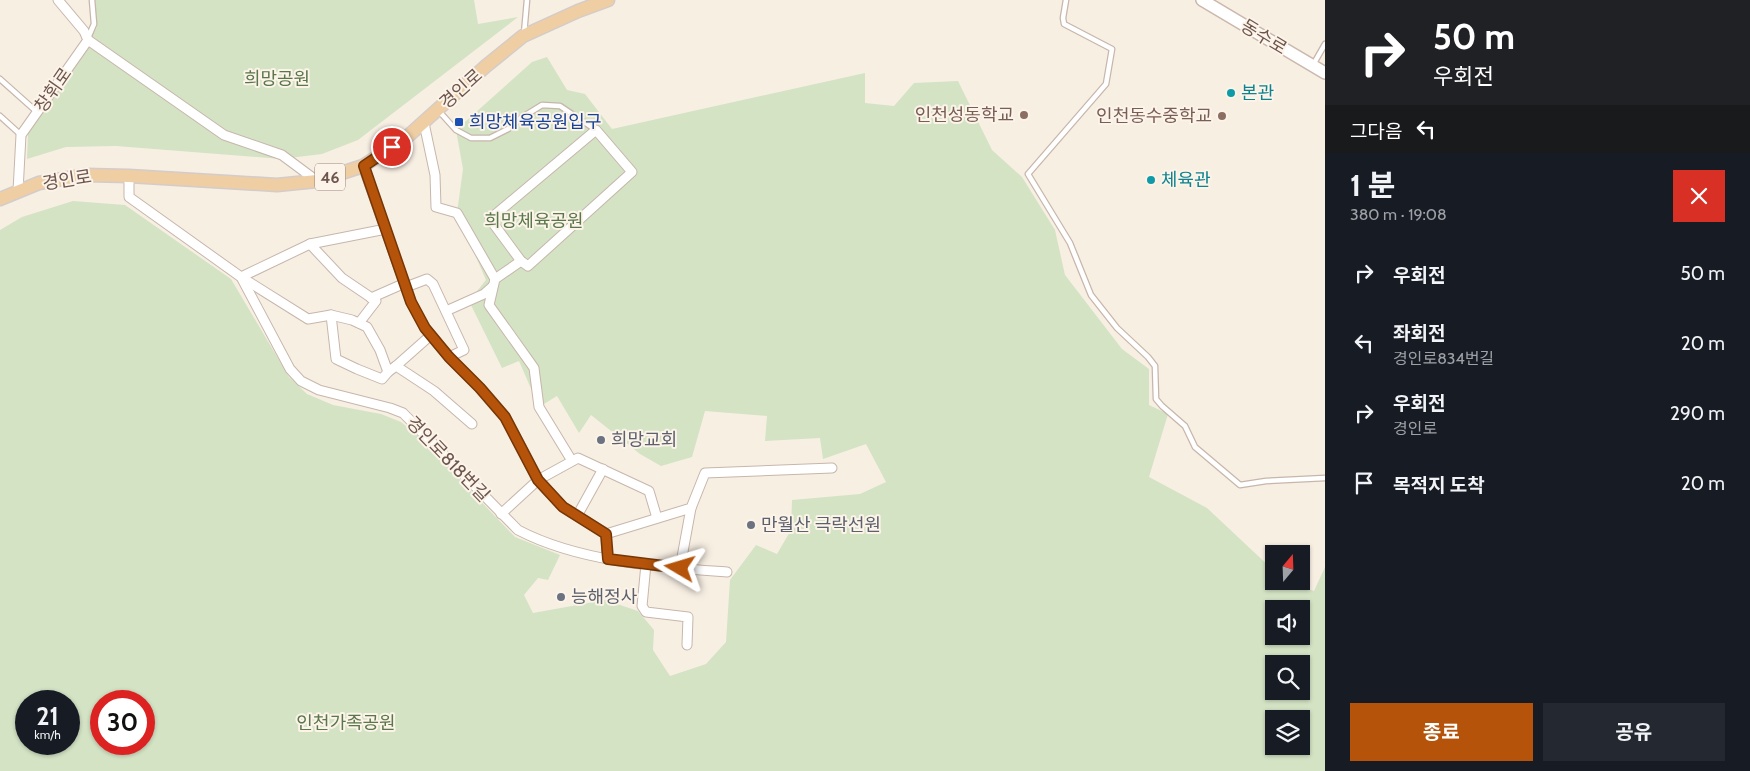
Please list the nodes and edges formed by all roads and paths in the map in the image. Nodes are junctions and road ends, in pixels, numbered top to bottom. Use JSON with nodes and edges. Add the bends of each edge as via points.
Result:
{"nodes":[{"id":1,"x":58,"y":0,"type":"edge"},
{"id":2,"x":92,"y":0,"type":"edge"},
{"id":3,"x":527,"y":0,"type":"edge"},
{"id":4,"x":608,"y":0,"type":"edge"},
{"id":5,"x":1066,"y":0,"type":"edge"},
{"id":6,"x":1202,"y":0,"type":"edge"},
{"id":7,"x":524,"y":36,"type":"junction"},
{"id":8,"x":88,"y":40,"type":"junction"},
{"id":9,"x":1325,"y":44,"type":"edge"},
{"id":10,"x":1313,"y":66,"type":"junction"},
{"id":11,"x":1325,"y":73,"type":"edge"},
{"id":12,"x":0,"y":79,"type":"edge"},
{"id":13,"x":438,"y":110,"type":"junction"},
{"id":14,"x":37,"y":112,"type":"junction"},
{"id":15,"x":0,"y":116,"type":"edge"},
{"id":16,"x":424,"y":123,"type":"junction"},
{"id":17,"x":596,"y":130,"type":"junction"},
{"id":18,"x":21,"y":135,"type":"junction"},
{"id":19,"x":364,"y":166,"type":"junction"},
{"id":20,"x":129,"y":176,"type":"junction"},
{"id":21,"x":317,"y":181,"type":"junction"},
{"id":22,"x":18,"y":191,"type":"junction"},
{"id":23,"x":0,"y":199,"type":"edge"},
{"id":24,"x":386,"y":230,"type":"junction"},
{"id":25,"x":310,"y":244,"type":"junction"},
{"id":26,"x":521,"y":261,"type":"junction"},
{"id":27,"x":241,"y":277,"type":"junction"},
{"id":28,"x":494,"y":282,"type":"junction"},
{"id":29,"x":405,"y":285,"type":"junction"},
{"id":30,"x":371,"y":298,"type":"junction"},
{"id":31,"x":446,"y":312,"type":"junction"},
{"id":32,"x":331,"y":315,"type":"junction"},
{"id":33,"x":359,"y":324,"type":"junction"},
{"id":34,"x":431,"y":335,"type":"junction"},
{"id":35,"x":449,"y":357,"type":"junction"},
{"id":36,"x":396,"y":366,"type":"junction"},
{"id":37,"x":388,"y":372,"type":"junction"},
{"id":38,"x":472,"y":424,"type":"dead end"},
{"id":39,"x":572,"y":461,"type":"junction"},
{"id":40,"x":832,"y":468,"type":"dead end"},
{"id":41,"x":603,"y":469,"type":"junction"},
{"id":42,"x":1325,"y":478,"type":"edge"},
{"id":43,"x":538,"y":480,"type":"junction"},
{"id":44,"x":691,"y":508,"type":"junction"},
{"id":45,"x":501,"y":514,"type":"junction"},
{"id":46,"x":578,"y":516,"type":"junction"},
{"id":47,"x":657,"y":518,"type":"junction"},
{"id":48,"x":606,"y":534,"type":"junction"},
{"id":49,"x":608,"y":559,"type":"junction"},
{"id":50,"x":646,"y":564,"type":"junction"},
{"id":51,"x":680,"y":568,"type":"junction"},
{"id":52,"x":727,"y":572,"type":"dead end"},
{"id":53,"x":688,"y":645,"type":"dead end"}],
"edges":[{"from":1,"to":8,"type":"street"},
{"from":2,"to":8,"type":"lane","via":[[94,24]]},
{"from":3,"to":7,"type":"lane"},
{"from":4,"to":7,"type":"main road","name":"경인로","number":"46","via":[[578,10]]},
{"from":5,"to":42,"type":"lane","via":[[1064,24],[1112,49],[1106,84],[1028,174],[1070,243],[1091,295],[1117,328],[1155,366],[1156,399],[1185,426],[1195,447],[1240,486],[1266,481]]},
{"from":6,"to":10,"type":"street","name":"동수로"},
{"from":7,"to":13,"type":"main road","name":"경인로","number":"46"},
{"from":8,"to":14,"type":"street","name":"창휘로"},
{"from":8,"to":21,"type":"street","via":[[224,135],[282,155]]},
{"from":9,"to":10,"type":"lane"},
{"from":10,"to":11,"type":"street","name":"동수로"},
{"from":12,"to":14,"type":"lane"},
{"from":13,"to":16,"type":"main road","name":"경인로","number":"46"},
{"from":13,"to":17,"type":"lane","via":[[456,130],[471,138],[490,138],[508,130],[542,105],[560,106]]},
{"from":14,"to":18,"type":"street","name":"창휘로"},
{"from":15,"to":18,"type":"lane"},
{"from":16,"to":19,"type":"main road","name":"경인로","number":"46"},
{"from":16,"to":28,"type":"street","via":[[435,175],[436,207],[457,213]]},
{"from":17,"to":26,"type":"street","via":[[490,220]]},
{"from":17,"to":26,"type":"street","via":[[632,172],[528,266]]},
{"from":18,"to":22,"type":"street"},
{"from":19,"to":21,"type":"main road","name":"경인로","number":"46"},
{"from":19,"to":24,"type":"street"},
{"from":20,"to":21,"type":"main road","name":"경인로","number":"46","via":[[277,184]]},
{"from":20,"to":22,"type":"main road","name":"경인로","number":"46","via":[[62,178]]},
{"from":20,"to":27,"type":"street","name":"경인로818번길","via":[[129,197]]},
{"from":22,"to":23,"type":"main road","name":"경인로","number":"46"},
{"from":24,"to":25,"type":"street"},
{"from":24,"to":29,"type":"street"},
{"from":25,"to":27,"type":"street"},
{"from":25,"to":30,"type":"street","via":[[342,278]]},
{"from":26,"to":28,"type":"street"},
{"from":27,"to":32,"type":"street","name":"경인로818번길","via":[[308,319]]},
{"from":27,"to":45,"type":"street","name":"경인로818번길","via":[[290,369],[300,381],[319,390],[403,413]]},
{"from":28,"to":31,"type":"street","via":[[484,294]]},
{"from":28,"to":39,"type":"street","via":[[489,306],[534,368],[539,407]]},
{"from":29,"to":30,"type":"street"},
{"from":29,"to":31,"type":"street","via":[[427,279],[433,284]]},
{"from":29,"to":34,"type":"street","via":[[411,302]]},
{"from":30,"to":33,"type":"street","via":[[376,301]]},
{"from":31,"to":35,"type":"street","via":[[464,350]]},
{"from":32,"to":33,"type":"street","name":"경인로818번길"},
{"from":32,"to":37,"type":"street","via":[[336,359],[382,379]]},
{"from":33,"to":37,"type":"street","name":"경인로818번길","via":[[367,327]]},
{"from":34,"to":35,"type":"street"},
{"from":34,"to":36,"type":"street"},
{"from":35,"to":43,"type":"street","via":[[505,417]]},
{"from":36,"to":37,"type":"street"},
{"from":36,"to":38,"type":"street","name":"경인로818번길","via":[[434,391]]},
{"from":39,"to":41,"type":"street","via":[[578,458]]},
{"from":39,"to":43,"type":"street"},
{"from":40,"to":44,"type":"street","via":[[705,474]]},
{"from":41,"to":46,"type":"street"},
{"from":41,"to":47,"type":"street","via":[[650,491]]},
{"from":43,"to":45,"type":"street"},
{"from":43,"to":46,"type":"street","via":[[563,507]]},
{"from":44,"to":47,"type":"street"},
{"from":44,"to":51,"type":"street"},
{"from":45,"to":49,"type":"street","name":"경인로818번길","via":[[518,530],[538,540]]},
{"from":46,"to":48,"type":"street"},
{"from":47,"to":48,"type":"street"},
{"from":48,"to":49,"type":"street"},
{"from":49,"to":50,"type":"street","name":"경인로818번길"},
{"from":50,"to":51,"type":"street","name":"경인로818번길"},
{"from":50,"to":53,"type":"street","via":[[642,606],[646,612],[688,617]]},
{"from":51,"to":52,"type":"street","name":"경인로818번길"}]}
